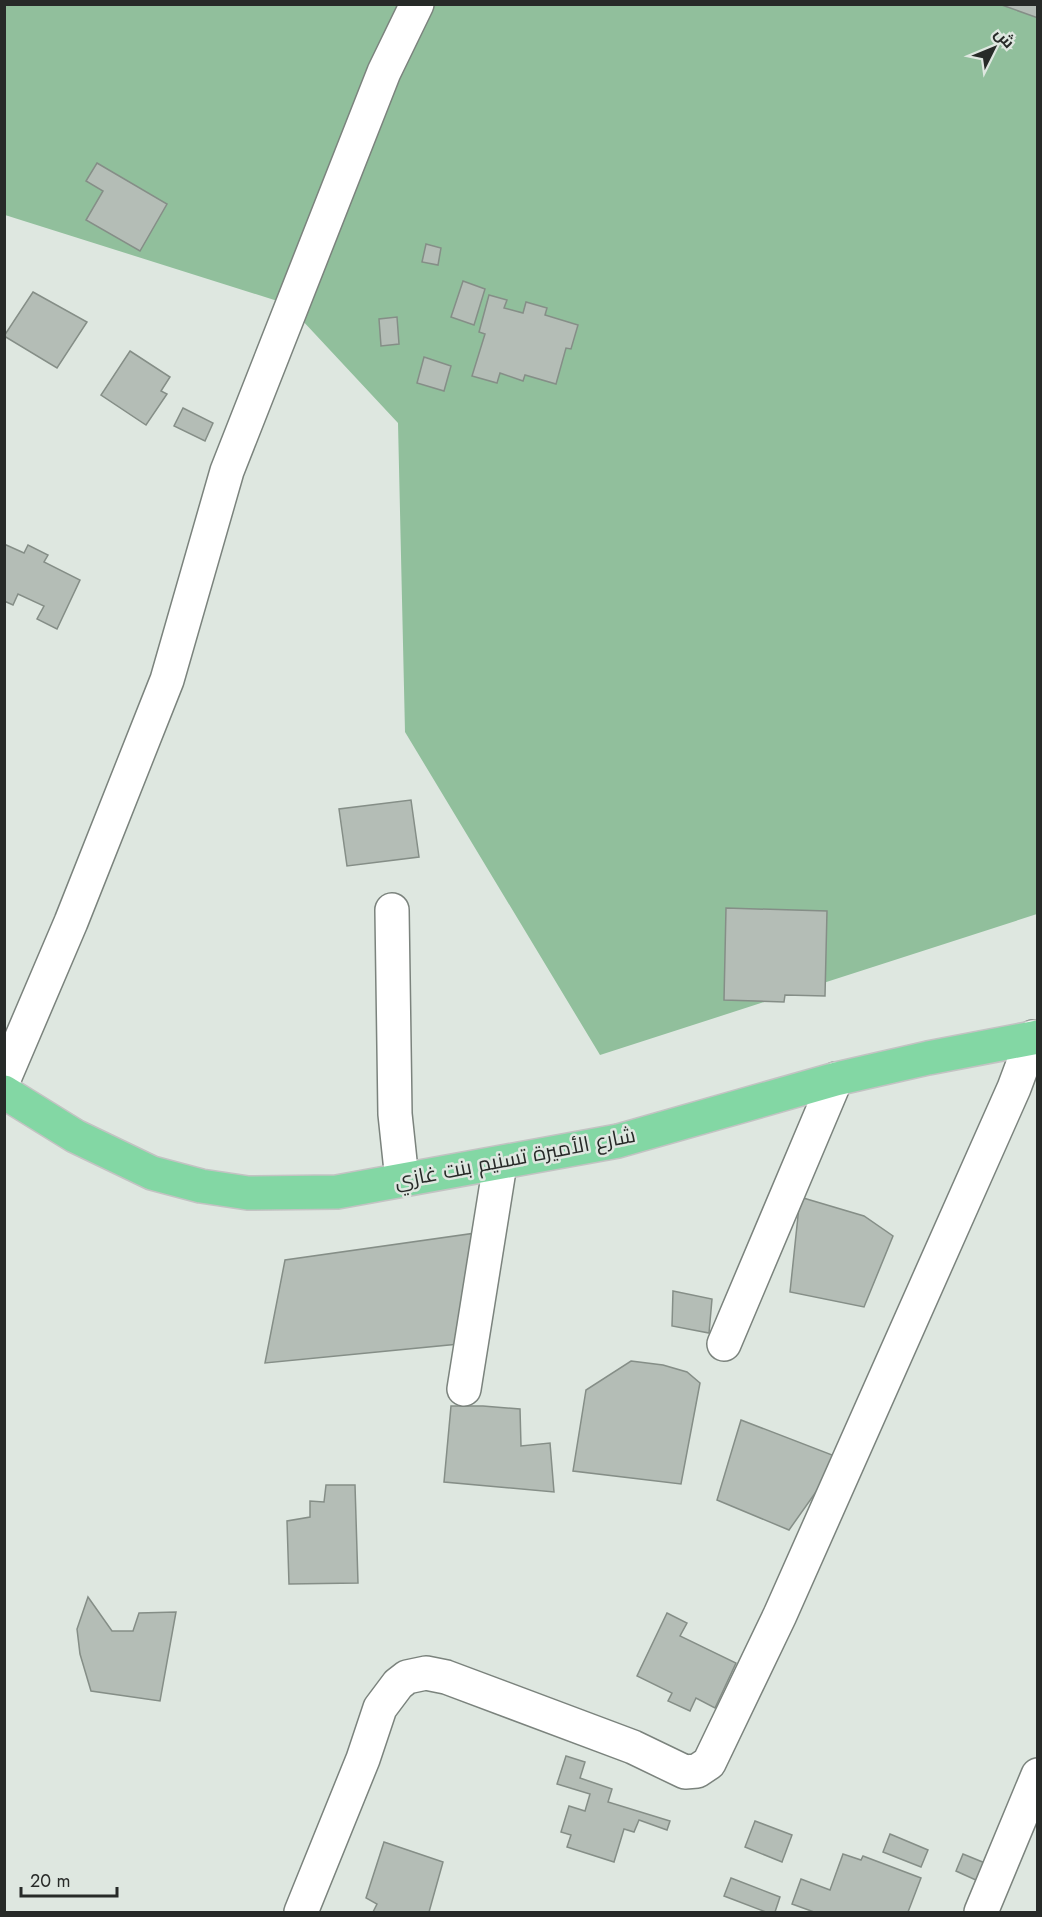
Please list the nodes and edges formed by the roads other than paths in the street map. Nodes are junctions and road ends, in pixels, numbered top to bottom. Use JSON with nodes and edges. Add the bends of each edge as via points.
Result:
{"nodes":[{"id":1,"x":417,"y":4,"type":"edge"},
{"id":2,"x":392,"y":910,"type":"dead end"},
{"id":3,"x":1035,"y":1037,"type":"edge"},
{"id":4,"x":4,"y":1079,"type":"edge"},
{"id":5,"x":836,"y":1079,"type":"junction"},
{"id":6,"x":4,"y":1092,"type":"edge"},
{"id":7,"x":500,"y":1164,"type":"junction"},
{"id":8,"x":402,"y":1180,"type":"junction"},
{"id":9,"x":724,"y":1344,"type":"dead end"},
{"id":10,"x":464,"y":1389,"type":"dead end"},
{"id":11,"x":1038,"y":1775,"type":"edge"},
{"id":12,"x":300,"y":1912,"type":"edge"},
{"id":13,"x":981,"y":1912,"type":"edge"}],
"edges":[{"from":1,"to":4,"type":"street","via":[[384,72],[227,471],[167,680]]},
{"from":2,"to":8,"type":"street","via":[[395,1114]]},
{"from":3,"to":5,"type":"main road","name":"شارع الأميرة تسنيم بنت غازي"},
{"from":3,"to":12,"type":"street","via":[[790,1593],[709,1763],[697,1771],[685,1772],[633,1747],[446,1677],[426,1673],[407,1677],[380,1708]]},
{"from":5,"to":7,"type":"main road","name":"شارع الأميرة تسنيم بنت غازي","via":[[618,1141]]},
{"from":5,"to":9,"type":"street"},
{"from":6,"to":8,"type":"main road","name":"شارع الأميرة تسنيم بنت غازي","via":[[75,1136],[152,1173],[201,1186],[248,1193],[337,1192]]},
{"from":7,"to":8,"type":"main road","name":"شارع الأميرة تسنيم بنت غازي"},
{"from":7,"to":10,"type":"street"},
{"from":11,"to":13,"type":"street"}]}
